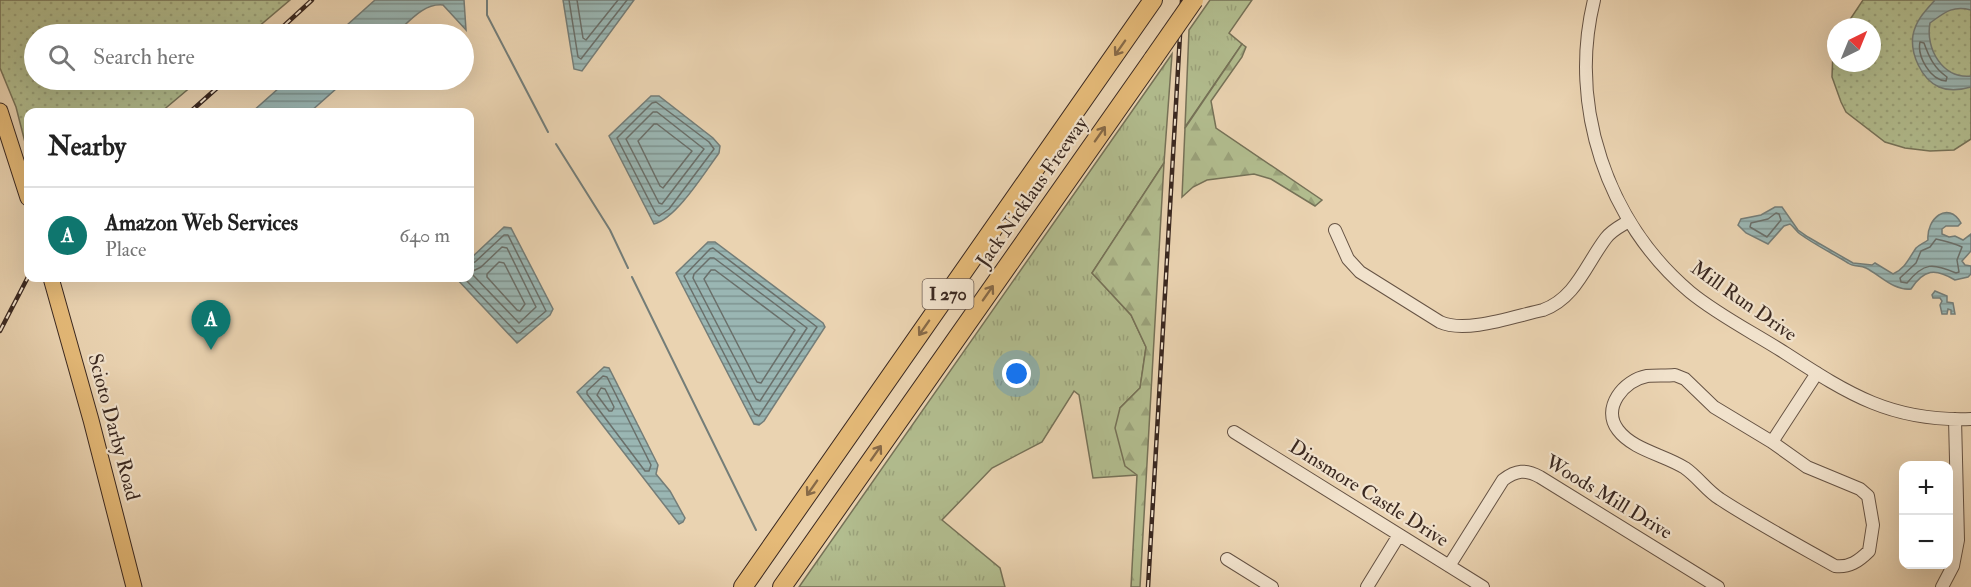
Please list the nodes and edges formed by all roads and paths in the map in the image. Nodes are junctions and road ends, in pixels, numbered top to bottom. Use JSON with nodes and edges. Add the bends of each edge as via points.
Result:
{"nodes":[{"id":1,"x":1153,"y":0,"type":"edge"},
{"id":2,"x":1194,"y":0,"type":"edge"},
{"id":3,"x":1594,"y":0,"type":"edge"},
{"id":4,"x":0,"y":111,"type":"edge"},
{"id":5,"x":24,"y":186,"type":"edge"},
{"id":6,"x":1629,"y":221,"type":"junction"},
{"id":7,"x":1335,"y":230,"type":"dead end"},
{"id":8,"x":53,"y":282,"type":"edge"},
{"id":9,"x":1817,"y":374,"type":"junction"},
{"id":10,"x":1956,"y":419,"type":"junction"},
{"id":11,"x":1971,"y":419,"type":"edge"},
{"id":12,"x":1234,"y":432,"type":"dead end"},
{"id":13,"x":1772,"y":442,"type":"junction"},
{"id":14,"x":1399,"y":535,"type":"junction"},
{"id":15,"x":1227,"y":559,"type":"dead end"},
{"id":16,"x":1449,"y":566,"type":"junction"},
{"id":17,"x":134,"y":587,"type":"edge"},
{"id":18,"x":743,"y":587,"type":"edge"},
{"id":19,"x":782,"y":587,"type":"edge"},
{"id":20,"x":1272,"y":587,"type":"edge"},
{"id":21,"x":1367,"y":587,"type":"edge"},
{"id":22,"x":1483,"y":587,"type":"edge"},
{"id":23,"x":1718,"y":587,"type":"edge"},
{"id":24,"x":1942,"y":587,"type":"edge"}],
"edges":[{"from":1,"to":18,"type":"highway","name":"Jack Nicklaus Freeway","number":"I 270","one_way":true},
{"from":19,"to":2,"type":"highway","name":"Jack Nicklaus Freeway","number":"I 270","one_way":true,"bridge":true},
{"from":3,"to":6,"type":"street","name":"Mill Run Drive","via":[[1585,66],[1593,133],[1609,181]]},
{"from":4,"to":5,"type":"main road"},
{"from":6,"to":7,"type":"street","via":[[1607,237],[1562,301],[1543,310],[1462,327],[1440,322],[1360,272],[1348,259]]},
{"from":6,"to":9,"type":"street","name":"Mill Run Drive","via":[[1658,260],[1690,292]]},
{"from":8,"to":17,"type":"main road","name":"Scioto Darby Road"},
{"from":9,"to":10,"type":"street","name":"Mill Run Drive","via":[[1879,406],[1913,415]]},
{"from":9,"to":13,"type":"street"},
{"from":10,"to":11,"type":"street","name":"Mill Run Drive"},
{"from":10,"to":24,"type":"street","via":[[1958,540],[1953,566]]},
{"from":12,"to":14,"type":"street","name":"Dinsmore Castle Drive"},
{"from":13,"to":13,"type":"street","via":[[1714,407],[1685,379],[1675,375],[1646,376],[1634,382],[1620,392],[1612,407],[1612,420],[1618,432],[1686,469],[1717,497],[1835,566],[1843,567],[1863,558],[1869,552],[1873,525],[1868,496],[1807,467]]},
{"from":14,"to":16,"type":"street","name":"Dinsmore Castle Drive"},
{"from":14,"to":21,"type":"street"},
{"from":15,"to":20,"type":"street"},
{"from":16,"to":22,"type":"street","name":"Dinsmore Castle Drive"},
{"from":16,"to":23,"type":"street","name":"Woods Mill Drive","via":[[1503,480],[1516,471],[1526,471]]}]}
